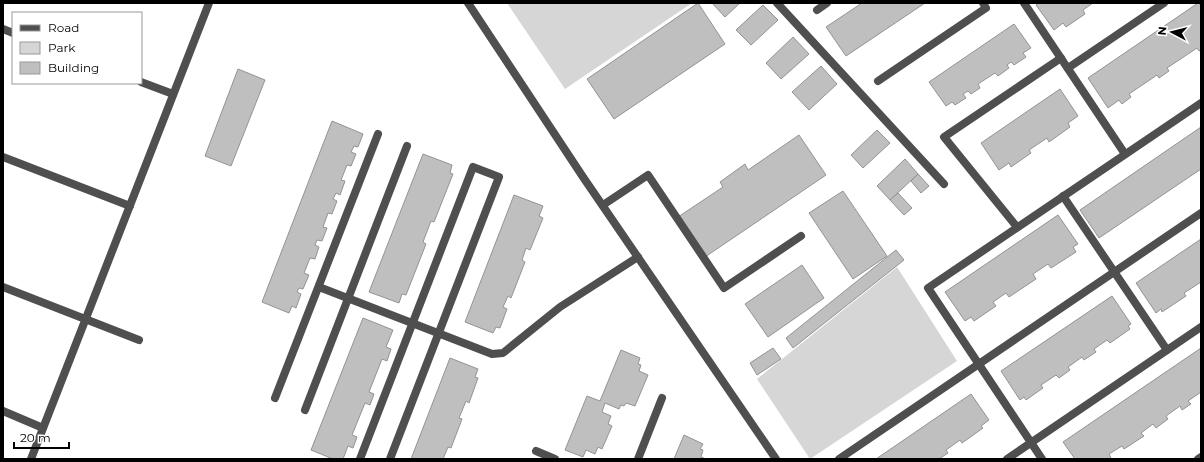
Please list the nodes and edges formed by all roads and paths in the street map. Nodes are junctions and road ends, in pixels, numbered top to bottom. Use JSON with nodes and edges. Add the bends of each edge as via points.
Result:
{"nodes":[{"id":1,"x":209,"y":3,"type":"edge"},
{"id":2,"x":468,"y":3,"type":"edge"},
{"id":3,"x":777,"y":3,"type":"edge"},
{"id":4,"x":827,"y":3,"type":"edge"},
{"id":5,"x":983,"y":3,"type":"edge"},
{"id":6,"x":1024,"y":3,"type":"edge"},
{"id":7,"x":1164,"y":3,"type":"edge"},
{"id":8,"x":817,"y":10,"type":"dead end"},
{"id":9,"x":1061,"y":58,"type":"junction"},
{"id":10,"x":1068,"y":68,"type":"junction"},
{"id":11,"x":878,"y":81,"type":"dead end"},
{"id":12,"x":142,"y":82,"type":"edge"},
{"id":13,"x":173,"y":94,"type":"junction"},
{"id":14,"x":1201,"y":102,"type":"edge"},
{"id":15,"x":378,"y":134,"type":"dead end"},
{"id":16,"x":408,"y":146,"type":"dead end"},
{"id":17,"x":1125,"y":154,"type":"junction"},
{"id":18,"x":3,"y":157,"type":"edge"},
{"id":19,"x":944,"y":184,"type":"dead end"},
{"id":20,"x":1063,"y":196,"type":"junction"},
{"id":21,"x":603,"y":205,"type":"junction"},
{"id":22,"x":130,"y":206,"type":"junction"},
{"id":23,"x":1201,"y":213,"type":"edge"},
{"id":24,"x":1017,"y":228,"type":"junction"},
{"id":25,"x":801,"y":236,"type":"dead end"},
{"id":26,"x":638,"y":257,"type":"junction"},
{"id":27,"x":1114,"y":272,"type":"junction"},
{"id":28,"x":319,"y":286,"type":"junction"},
{"id":29,"x":3,"y":287,"type":"edge"},
{"id":30,"x":348,"y":298,"type":"junction"},
{"id":31,"x":85,"y":319,"type":"junction"},
{"id":32,"x":412,"y":323,"type":"junction"},
{"id":33,"x":1201,"y":327,"type":"edge"},
{"id":34,"x":438,"y":333,"type":"junction"},
{"id":35,"x":139,"y":340,"type":"dead end"},
{"id":36,"x":1167,"y":350,"type":"junction"},
{"id":37,"x":979,"y":364,"type":"junction"},
{"id":38,"x":275,"y":398,"type":"dead end"},
{"id":39,"x":662,"y":398,"type":"dead end"},
{"id":40,"x":305,"y":410,"type":"dead end"},
{"id":41,"x":3,"y":411,"type":"edge"},
{"id":42,"x":43,"y":428,"type":"junction"},
{"id":43,"x":1031,"y":443,"type":"junction"},
{"id":44,"x":536,"y":451,"type":"dead end"},
{"id":45,"x":1201,"y":457,"type":"edge"},
{"id":46,"x":30,"y":459,"type":"edge"},
{"id":47,"x":360,"y":459,"type":"edge"},
{"id":48,"x":390,"y":459,"type":"edge"},
{"id":49,"x":555,"y":459,"type":"edge"},
{"id":50,"x":638,"y":459,"type":"edge"},
{"id":51,"x":776,"y":459,"type":"edge"},
{"id":52,"x":839,"y":459,"type":"edge"},
{"id":53,"x":1007,"y":459,"type":"edge"},
{"id":54,"x":1042,"y":459,"type":"edge"},
{"id":55,"x":1198,"y":459,"type":"edge"}],
"edges":[{"from":1,"to":13,"type":"street"},
{"from":2,"to":21,"type":"street"},
{"from":3,"to":19,"type":"street"},
{"from":4,"to":8,"type":"street"},
{"from":5,"to":11,"type":"street","via":[[986,8]]},
{"from":6,"to":9,"type":"street"},
{"from":7,"to":10,"type":"street"},
{"from":9,"to":10,"type":"street"},
{"from":9,"to":24,"type":"street","via":[[944,137]]},
{"from":10,"to":17,"type":"street"},
{"from":12,"to":13,"type":"street"},
{"from":13,"to":22,"type":"street"},
{"from":14,"to":17,"type":"street"},
{"from":15,"to":28,"type":"street"},
{"from":16,"to":30,"type":"street"},
{"from":17,"to":20,"type":"street"},
{"from":18,"to":22,"type":"street"},
{"from":20,"to":24,"type":"street"},
{"from":20,"to":27,"type":"street"},
{"from":21,"to":25,"type":"street","via":[[648,175],[724,288]]},
{"from":21,"to":26,"type":"street"},
{"from":22,"to":31,"type":"street"},
{"from":23,"to":27,"type":"street"},
{"from":24,"to":37,"type":"street","via":[[928,288]]},
{"from":26,"to":34,"type":"street","via":[[560,307],[503,353],[492,354]]},
{"from":26,"to":51,"type":"street"},
{"from":27,"to":36,"type":"street"},
{"from":27,"to":37,"type":"street"},
{"from":28,"to":30,"type":"street"},
{"from":28,"to":38,"type":"street"},
{"from":29,"to":31,"type":"street"},
{"from":30,"to":32,"type":"street"},
{"from":30,"to":40,"type":"street"},
{"from":31,"to":35,"type":"street"},
{"from":31,"to":42,"type":"street"},
{"from":32,"to":34,"type":"street"},
{"from":32,"to":34,"type":"street","via":[[473,167],[500,177]]},
{"from":32,"to":47,"type":"street"},
{"from":33,"to":36,"type":"street"},
{"from":34,"to":48,"type":"street"},
{"from":36,"to":43,"type":"street"},
{"from":37,"to":43,"type":"street"},
{"from":37,"to":52,"type":"street"},
{"from":39,"to":50,"type":"street"},
{"from":41,"to":42,"type":"street"},
{"from":42,"to":46,"type":"street"},
{"from":43,"to":53,"type":"street"},
{"from":43,"to":54,"type":"street"},
{"from":44,"to":49,"type":"street"},
{"from":45,"to":55,"type":"street"}]}
